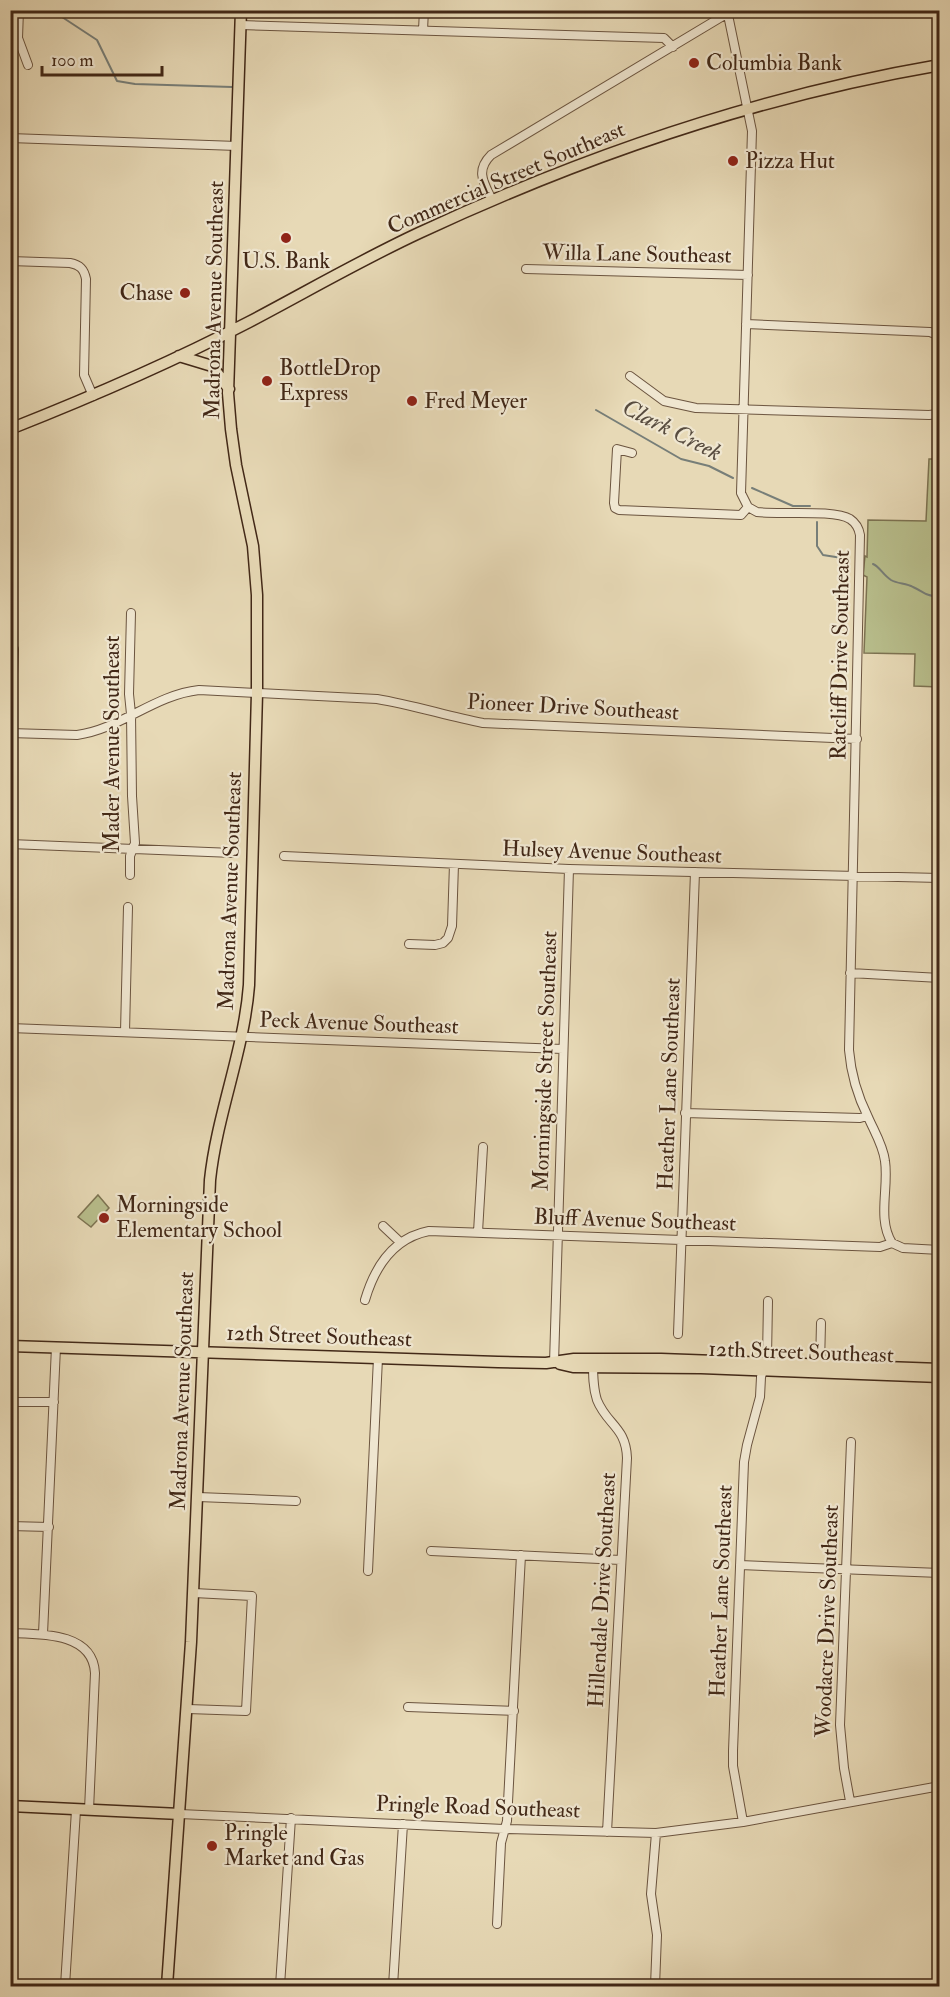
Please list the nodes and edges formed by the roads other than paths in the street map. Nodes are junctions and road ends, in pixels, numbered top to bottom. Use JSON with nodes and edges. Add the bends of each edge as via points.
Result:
{"nodes":[{"id":1,"x":19,"y":10,"type":"edge"},
{"id":2,"x":241,"y":10,"type":"edge"},
{"id":3,"x":424,"y":10,"type":"edge"},
{"id":4,"x":729,"y":12,"type":"edge"},
{"id":5,"x":241,"y":25,"type":"junction"},
{"id":6,"x":423,"y":30,"type":"junction"},
{"id":7,"x":673,"y":47,"type":"junction"},
{"id":8,"x":28,"y":65,"type":"dead end"},
{"id":9,"x":939,"y":65,"type":"edge"},
{"id":10,"x":746,"y":108,"type":"junction"},
{"id":11,"x":10,"y":138,"type":"edge"},
{"id":12,"x":237,"y":146,"type":"junction"},
{"id":13,"x":492,"y":201,"type":"junction"},
{"id":14,"x":10,"y":261,"type":"edge"},
{"id":15,"x":526,"y":269,"type":"dead end"},
{"id":16,"x":748,"y":274,"type":"junction"},
{"id":17,"x":746,"y":324,"type":"junction"},
{"id":18,"x":230,"y":331,"type":"junction"},
{"id":19,"x":939,"y":335,"type":"edge"},
{"id":20,"x":179,"y":356,"type":"junction"},
{"id":21,"x":630,"y":376,"type":"dead end"},
{"id":22,"x":229,"y":389,"type":"junction"},
{"id":23,"x":93,"y":396,"type":"junction"},
{"id":24,"x":743,"y":410,"type":"junction"},
{"id":25,"x":938,"y":412,"type":"edge"},
{"id":26,"x":10,"y":429,"type":"edge"},
{"id":27,"x":632,"y":453,"type":"dead end"},
{"id":28,"x":748,"y":507,"type":"junction"},
{"id":29,"x":131,"y":613,"type":"dead end"},
{"id":30,"x":14,"y":649,"type":"dead end"},
{"id":31,"x":257,"y":693,"type":"junction"},
{"id":32,"x":132,"y":714,"type":"junction"},
{"id":33,"x":11,"y":733,"type":"edge"},
{"id":34,"x":857,"y":739,"type":"junction"},
{"id":35,"x":10,"y":752,"type":"edge"},
{"id":36,"x":10,"y":844,"type":"edge"},
{"id":37,"x":133,"y":849,"type":"junction"},
{"id":38,"x":233,"y":853,"type":"dead end"},
{"id":39,"x":284,"y":856,"type":"dead end"},
{"id":40,"x":454,"y":864,"type":"junction"},
{"id":41,"x":569,"y":869,"type":"junction"},
{"id":42,"x":695,"y":872,"type":"junction"},
{"id":43,"x":130,"y":875,"type":"dead end"},
{"id":44,"x":853,"y":877,"type":"junction"},
{"id":45,"x":939,"y":878,"type":"edge"},
{"id":46,"x":128,"y":907,"type":"dead end"},
{"id":47,"x":408,"y":944,"type":"dead end"},
{"id":48,"x":850,"y":973,"type":"junction"},
{"id":49,"x":939,"y":978,"type":"edge"},
{"id":50,"x":10,"y":1028,"type":"edge"},
{"id":51,"x":124,"y":1032,"type":"junction"},
{"id":52,"x":242,"y":1036,"type":"junction"},
{"id":53,"x":563,"y":1049,"type":"junction"},
{"id":54,"x":685,"y":1113,"type":"junction"},
{"id":55,"x":867,"y":1116,"type":"junction"},
{"id":56,"x":483,"y":1147,"type":"dead end"},
{"id":57,"x":383,"y":1226,"type":"dead end"},
{"id":58,"x":478,"y":1232,"type":"junction"},
{"id":59,"x":558,"y":1236,"type":"junction"},
{"id":60,"x":682,"y":1241,"type":"junction"},
{"id":61,"x":400,"y":1242,"type":"junction"},
{"id":62,"x":892,"y":1244,"type":"junction"},
{"id":63,"x":939,"y":1250,"type":"edge"},
{"id":64,"x":365,"y":1300,"type":"dead end"},
{"id":65,"x":768,"y":1301,"type":"dead end"},
{"id":66,"x":821,"y":1323,"type":"dead end"},
{"id":67,"x":678,"y":1334,"type":"dead end"},
{"id":68,"x":10,"y":1346,"type":"edge"},
{"id":69,"x":56,"y":1347,"type":"junction"},
{"id":70,"x":203,"y":1352,"type":"junction"},
{"id":71,"x":378,"y":1358,"type":"junction"},
{"id":72,"x":554,"y":1363,"type":"junction"},
{"id":73,"x":593,"y":1363,"type":"junction"},
{"id":74,"x":820,"y":1365,"type":"junction"},
{"id":75,"x":764,"y":1367,"type":"junction"},
{"id":76,"x":939,"y":1369,"type":"edge"},
{"id":77,"x":939,"y":1377,"type":"edge"},
{"id":78,"x":10,"y":1402,"type":"edge"},
{"id":79,"x":54,"y":1402,"type":"junction"},
{"id":80,"x":851,"y":1442,"type":"dead end"},
{"id":81,"x":198,"y":1497,"type":"junction"},
{"id":82,"x":296,"y":1501,"type":"dead end"},
{"id":83,"x":10,"y":1526,"type":"edge"},
{"id":84,"x":49,"y":1527,"type":"junction"},
{"id":85,"x":430,"y":1551,"type":"dead end"},
{"id":86,"x":521,"y":1555,"type":"junction"},
{"id":87,"x":621,"y":1560,"type":"junction"},
{"id":88,"x":740,"y":1565,"type":"junction"},
{"id":89,"x":846,"y":1570,"type":"junction"},
{"id":90,"x":368,"y":1571,"type":"dead end"},
{"id":91,"x":939,"y":1572,"type":"edge"},
{"id":92,"x":194,"y":1593,"type":"junction"},
{"id":93,"x":10,"y":1633,"type":"edge"},
{"id":94,"x":43,"y":1635,"type":"junction"},
{"id":95,"x":408,"y":1707,"type":"dead end"},
{"id":96,"x":188,"y":1708,"type":"junction"},
{"id":97,"x":514,"y":1711,"type":"junction"},
{"id":98,"x":939,"y":1753,"type":"edge"},
{"id":99,"x":939,"y":1786,"type":"edge"},
{"id":100,"x":850,"y":1801,"type":"junction"},
{"id":101,"x":10,"y":1806,"type":"edge"},
{"id":102,"x":76,"y":1810,"type":"junction"},
{"id":103,"x":89,"y":1810,"type":"junction"},
{"id":104,"x":180,"y":1814,"type":"junction"},
{"id":105,"x":291,"y":1818,"type":"junction"},
{"id":106,"x":743,"y":1822,"type":"junction"},
{"id":107,"x":403,"y":1824,"type":"junction"},
{"id":108,"x":504,"y":1829,"type":"junction"},
{"id":109,"x":607,"y":1832,"type":"junction"},
{"id":110,"x":656,"y":1833,"type":"junction"},
{"id":111,"x":497,"y":1924,"type":"dead end"},
{"id":112,"x":65,"y":1986,"type":"edge"},
{"id":113,"x":167,"y":1986,"type":"edge"},
{"id":114,"x":280,"y":1986,"type":"edge"},
{"id":115,"x":393,"y":1986,"type":"edge"},
{"id":116,"x":655,"y":1986,"type":"edge"}],
"edges":[{"from":1,"to":8,"type":"street","via":[[18,38]]},
{"from":2,"to":5,"type":"main road","name":"Madrona Avenue Southeast"},
{"from":3,"to":6,"type":"street"},
{"from":4,"to":7,"type":"street"},
{"from":4,"to":10,"type":"street"},
{"from":5,"to":6,"type":"street"},
{"from":5,"to":12,"type":"main road","name":"Madrona Avenue Southeast"},
{"from":6,"to":7,"type":"street","via":[[664,38]]},
{"from":7,"to":13,"type":"street","via":[[491,155],[485,161],[482,176]]},
{"from":9,"to":10,"type":"main road","name":"Commercial Street Southeast"},
{"from":10,"to":13,"type":"main road","name":"Commercial Street Southeast","via":[[663,135]]},
{"from":10,"to":16,"type":"street","via":[[752,131]]},
{"from":11,"to":12,"type":"street"},
{"from":12,"to":18,"type":"main road","name":"Madrona Avenue Southeast"},
{"from":13,"to":18,"type":"main road","name":"Commercial Street Southeast","via":[[417,234]]},
{"from":14,"to":23,"type":"street","via":[[70,263],[81,268],[86,279],[84,375]]},
{"from":15,"to":16,"type":"street","name":"Willa Lane Southeast"},
{"from":16,"to":17,"type":"street"},
{"from":17,"to":19,"type":"street"},
{"from":17,"to":24,"type":"street"},
{"from":18,"to":20,"type":"main road","name":"Commercial Street Southeast"},
{"from":18,"to":22,"type":"main road","name":"Madrona Avenue Southeast"},
{"from":20,"to":22,"type":"main road","via":[[212,366]]},
{"from":20,"to":23,"type":"main road","name":"Commercial Street Southeast"},
{"from":21,"to":24,"type":"street","via":[[664,401],[696,408]]},
{"from":22,"to":31,"type":"main road","name":"Madrona Avenue Southeast","via":[[236,465],[254,557]]},
{"from":23,"to":26,"type":"main road","name":"Commercial Street Southeast"},
{"from":24,"to":25,"type":"street","via":[[928,415]]},
{"from":24,"to":28,"type":"street","via":[[741,493]]},
{"from":27,"to":28,"type":"street","via":[[617,449],[614,503],[619,510],[741,515]]},
{"from":28,"to":34,"type":"street","name":"Ratcliff Drive Southeast","via":[[768,514],[837,515],[850,519],[859,529]]},
{"from":29,"to":32,"type":"street","name":"Mader Avenue Southeast"},
{"from":30,"to":33,"type":"street"},
{"from":31,"to":32,"type":"street","name":"Pioneer Drive Southeast","via":[[185,692]]},
{"from":31,"to":34,"type":"street","name":"Pioneer Drive Southeast","via":[[377,699],[483,723]]},
{"from":31,"to":52,"type":"main road","name":"Madrona Avenue Southeast","via":[[249,985]]},
{"from":32,"to":33,"type":"street","name":"Pioneer Drive Southeast","via":[[87,734]]},
{"from":32,"to":37,"type":"street","name":"Mader Avenue Southeast"},
{"from":33,"to":35,"type":"street"},
{"from":34,"to":44,"type":"street","name":"Ratcliff Drive Southeast"},
{"from":36,"to":37,"type":"street"},
{"from":37,"to":38,"type":"street"},
{"from":37,"to":43,"type":"street","name":"Mader Avenue Southeast"},
{"from":39,"to":40,"type":"street","name":"Hulsey Avenue Southeast"},
{"from":40,"to":41,"type":"street","name":"Hulsey Avenue Southeast"},
{"from":40,"to":47,"type":"street","via":[[452,926],[448,938],[435,945]]},
{"from":41,"to":42,"type":"street","name":"Hulsey Avenue Southeast"},
{"from":41,"to":53,"type":"street","name":"Morningside Street Southeast"},
{"from":42,"to":44,"type":"street","name":"Hulsey Avenue Southeast"},
{"from":42,"to":54,"type":"street","name":"Heather Lane Southeast"},
{"from":44,"to":45,"type":"street","name":"Hulsey Avenue Southeast"},
{"from":44,"to":48,"type":"street","name":"Ratcliff Drive Southeast"},
{"from":46,"to":51,"type":"street"},
{"from":48,"to":49,"type":"street"},
{"from":48,"to":55,"type":"street","name":"Ratcliff Drive Southeast","via":[[850,1063]]},
{"from":50,"to":51,"type":"street","name":"Peck Avenue Southeast"},
{"from":51,"to":52,"type":"street","name":"Peck Avenue Southeast"},
{"from":52,"to":53,"type":"street","name":"Peck Avenue Southeast"},
{"from":52,"to":70,"type":"main road","name":"Madrona Avenue Southeast","via":[[211,1166]]},
{"from":53,"to":59,"type":"street","name":"Morningside Street Southeast"},
{"from":54,"to":55,"type":"street"},
{"from":54,"to":60,"type":"street","name":"Heather Lane Southeast"},
{"from":55,"to":62,"type":"street","name":"Ratcliff Drive Southeast","via":[[884,1153],[884,1220]]},
{"from":56,"to":58,"type":"street"},
{"from":57,"to":61,"type":"street"},
{"from":58,"to":59,"type":"street","name":"Bluff Avenue Southeast"},
{"from":58,"to":61,"type":"street","name":"Bluff Avenue Southeast","via":[[429,1231]]},
{"from":59,"to":60,"type":"street","name":"Bluff Avenue Southeast"},
{"from":59,"to":72,"type":"street","name":"Morningside Street Southeast"},
{"from":60,"to":62,"type":"street","name":"Bluff Avenue Southeast","via":[[880,1247]]},
{"from":60,"to":67,"type":"street","name":"Heather Lane Southeast"},
{"from":61,"to":64,"type":"street","name":"Bluff Avenue Southeast","via":[[374,1274]]},
{"from":62,"to":63,"type":"street","name":"Bluff Avenue Southeast"},
{"from":65,"to":75,"type":"street","name":"Heather Lane Southeast"},
{"from":66,"to":74,"type":"street"},
{"from":68,"to":69,"type":"main road","name":"12th Street Southeast"},
{"from":69,"to":70,"type":"main road","name":"12th Street Southeast"},
{"from":69,"to":79,"type":"street"},
{"from":70,"to":71,"type":"main road","name":"12th Street Southeast"},
{"from":70,"to":81,"type":"main road","name":"Madrona Avenue Southeast"},
{"from":71,"to":72,"type":"main road","name":"12th Street Southeast"},
{"from":71,"to":90,"type":"street"},
{"from":72,"to":73,"type":"main road","name":"12th Street Southeast","via":[[573,1367]]},
{"from":73,"to":75,"type":"main road","name":"12th Street Southeast"},
{"from":73,"to":87,"type":"street","name":"Hillendale Drive Southeast","via":[[597,1400],[626,1444]]},
{"from":74,"to":75,"type":"main road","name":"12th Street Southeast"},
{"from":74,"to":76,"type":"main road","name":"12th Street Southeast"},
{"from":75,"to":77,"type":"main road","name":"12th Street Southeast"},
{"from":75,"to":88,"type":"street","name":"Heather Lane Southeast","via":[[744,1462]]},
{"from":78,"to":79,"type":"street"},
{"from":79,"to":84,"type":"street"},
{"from":80,"to":89,"type":"street","name":"Woodacre Drive Southeast"},
{"from":81,"to":82,"type":"street"},
{"from":81,"to":92,"type":"main road","name":"Madrona Avenue Southeast"},
{"from":83,"to":84,"type":"street"},
{"from":84,"to":94,"type":"street"},
{"from":85,"to":86,"type":"street"},
{"from":86,"to":87,"type":"street"},
{"from":86,"to":97,"type":"street"},
{"from":87,"to":109,"type":"street","name":"Hillendale Drive Southeast"},
{"from":88,"to":89,"type":"street"},
{"from":88,"to":106,"type":"street","name":"Heather Lane Southeast","via":[[733,1751]]},
{"from":89,"to":91,"type":"street"},
{"from":89,"to":100,"type":"street","name":"Woodacre Drive Southeast","via":[[840,1725]]},
{"from":92,"to":96,"type":"main road","name":"Madrona Avenue Southeast"},
{"from":92,"to":96,"type":"street","via":[[252,1596],[246,1711]]},
{"from":93,"to":94,"type":"street"},
{"from":94,"to":103,"type":"street","via":[[77,1644],[90,1654],[95,1666]]},
{"from":95,"to":97,"type":"street"},
{"from":96,"to":104,"type":"main road","name":"Madrona Avenue Southeast"},
{"from":97,"to":108,"type":"street"},
{"from":98,"to":99,"type":"street"},
{"from":99,"to":100,"type":"street","name":"Pringle Road Southeast"},
{"from":100,"to":106,"type":"street","name":"Pringle Road Southeast"},
{"from":101,"to":102,"type":"main road","name":"Pringle Road Southeast"},
{"from":102,"to":103,"type":"main road","name":"Pringle Road Southeast"},
{"from":102,"to":112,"type":"street"},
{"from":103,"to":104,"type":"main road","name":"Pringle Road Southeast"},
{"from":104,"to":105,"type":"street","name":"Pringle Road Southeast"},
{"from":104,"to":113,"type":"main road","name":"Madrona Avenue Southeast"},
{"from":105,"to":107,"type":"street","name":"Pringle Road Southeast"},
{"from":105,"to":114,"type":"street"},
{"from":106,"to":110,"type":"street","name":"Pringle Road Southeast"},
{"from":107,"to":108,"type":"street","name":"Pringle Road Southeast"},
{"from":107,"to":115,"type":"street"},
{"from":108,"to":109,"type":"street","name":"Pringle Road Southeast"},
{"from":108,"to":111,"type":"street"},
{"from":109,"to":110,"type":"street","name":"Pringle Road Southeast"},
{"from":110,"to":116,"type":"street","via":[[651,1894],[657,1935]]}]}
